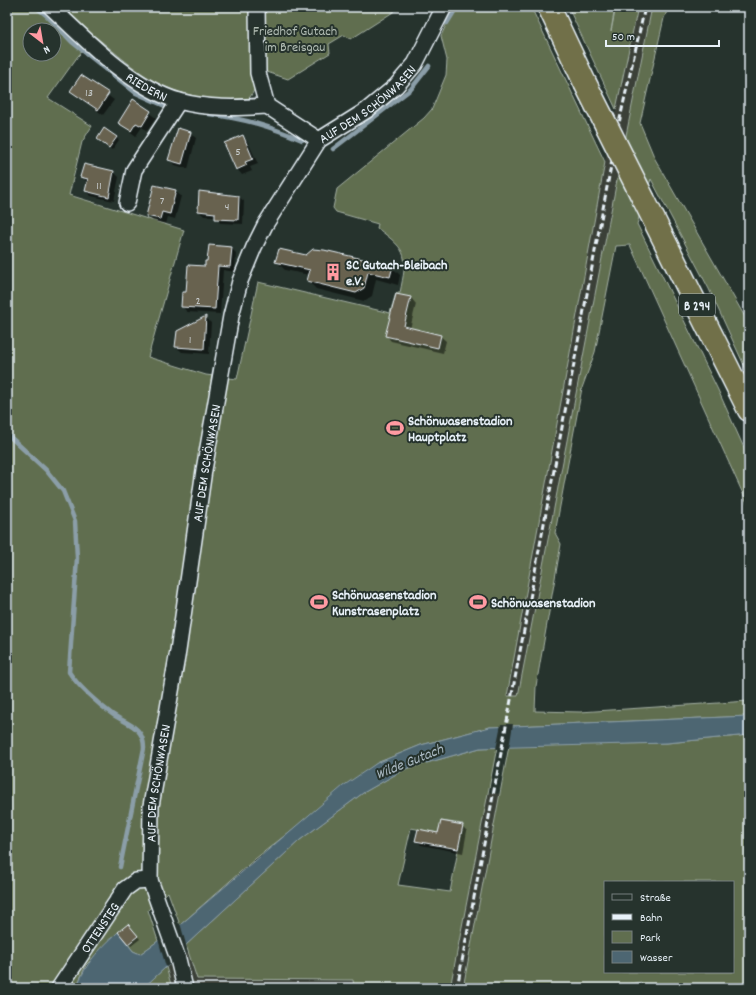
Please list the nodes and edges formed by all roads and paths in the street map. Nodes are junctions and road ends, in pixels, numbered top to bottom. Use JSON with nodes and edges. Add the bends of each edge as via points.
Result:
{"nodes":[{"id":1,"x":51,"y":7,"type":"edge"},
{"id":2,"x":257,"y":7,"type":"edge"},
{"id":3,"x":444,"y":7,"type":"edge"},
{"id":4,"x":549,"y":7,"type":"edge"},
{"id":5,"x":179,"y":101,"type":"junction"},
{"id":6,"x":267,"y":106,"type":"junction"},
{"id":7,"x":319,"y":140,"type":"junction"},
{"id":8,"x":127,"y":203,"type":"dead end"},
{"id":9,"x":749,"y":410,"type":"edge"},
{"id":10,"x":150,"y":880,"type":"junction"},
{"id":11,"x":59,"y":988,"type":"edge"},
{"id":12,"x":185,"y":988,"type":"edge"}],
"edges":[{"from":1,"to":5,"type":"street","name":"RIEDERN","via":[[146,88]]},
{"from":2,"to":6,"type":"street","via":[[258,73]]},
{"from":3,"to":7,"type":"street","name":"AUF DEM SCHÖNWASEN","via":[[414,64],[396,86],[367,110]]},
{"from":4,"to":9,"type":"highway","number":"B 294","bridge":true},
{"from":5,"to":6,"type":"street","name":"RIEDERN","via":[[233,109]]},
{"from":5,"to":8,"type":"street","via":[[134,170]]},
{"from":6,"to":7,"type":"street"},
{"from":7,"to":10,"type":"street","name":"AUF DEM SCHÖNWASEN","via":[[265,225],[254,247],[240,281],[231,316],[204,470],[152,806]]},
{"from":10,"to":11,"type":"street","name":"OTTENSTEG","via":[[136,881],[125,889]]},
{"from":10,"to":12,"type":"street","name":"AUF DEM SCHÖNWASEN"}]}
